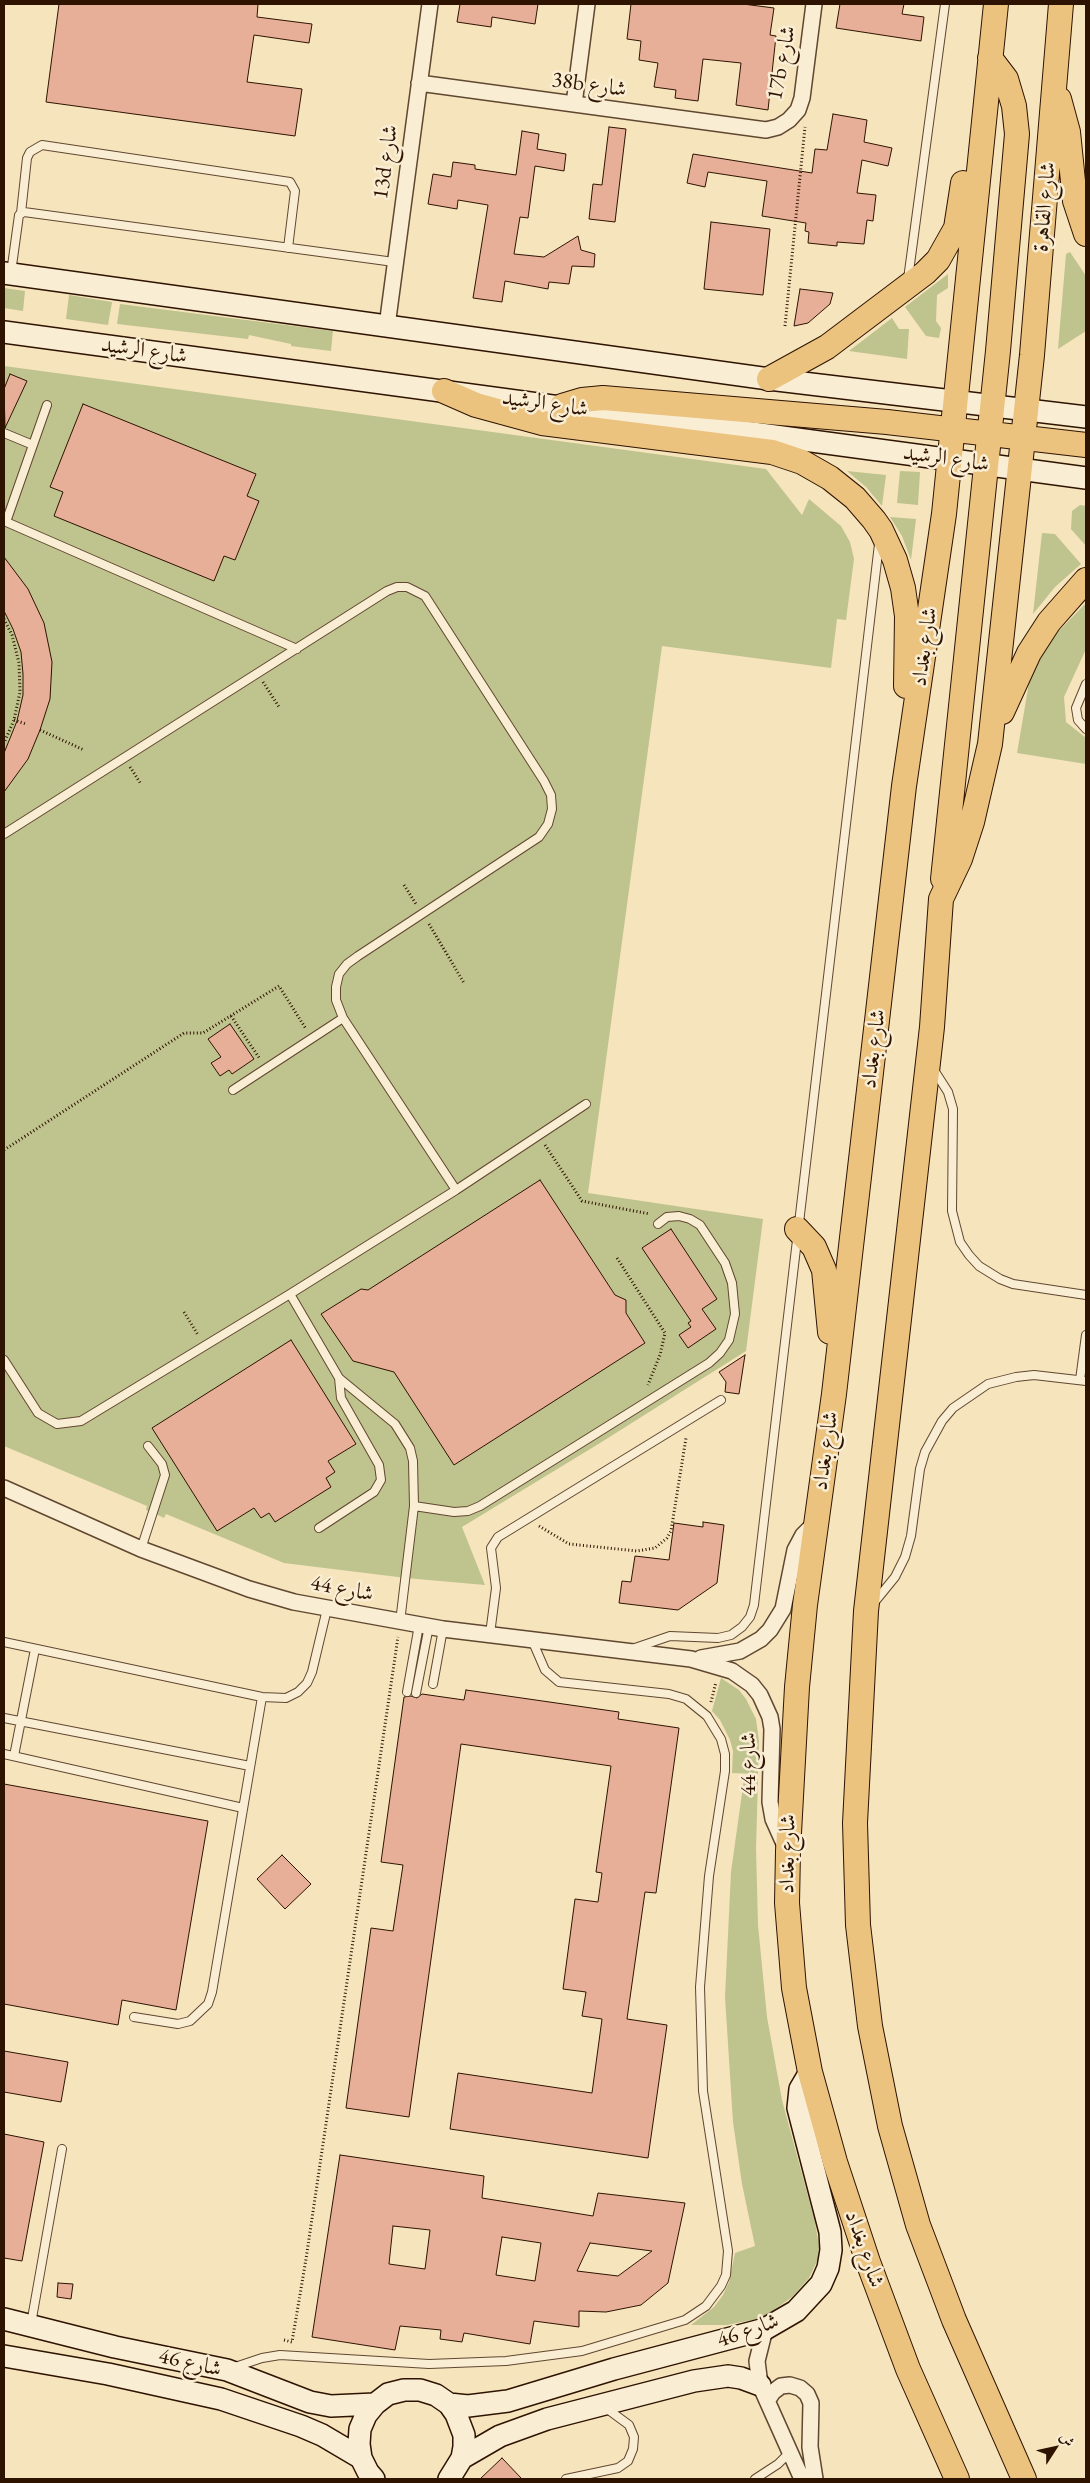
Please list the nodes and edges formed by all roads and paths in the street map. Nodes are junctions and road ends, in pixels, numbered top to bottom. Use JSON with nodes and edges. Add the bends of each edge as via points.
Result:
{"nodes":[{"id":1,"x":430,"y":4,"type":"edge"},
{"id":2,"x":588,"y":4,"type":"edge"},
{"id":3,"x":814,"y":4,"type":"edge"},
{"id":4,"x":945,"y":4,"type":"edge"},
{"id":5,"x":996,"y":4,"type":"edge"},
{"id":6,"x":1061,"y":4,"type":"edge"},
{"id":7,"x":990,"y":58,"type":"junction"},
{"id":8,"x":419,"y":83,"type":"junction"},
{"id":9,"x":1055,"y":88,"type":"junction"},
{"id":10,"x":802,"y":98,"type":"junction"},
{"id":11,"x":574,"y":104,"type":"junction"},
{"id":12,"x":753,"y":129,"type":"joint"},
{"id":13,"x":21,"y":213,"type":"junction"},
{"id":14,"x":1086,"y":234,"type":"edge"},
{"id":15,"x":288,"y":248,"type":"junction"},
{"id":16,"x":394,"y":262,"type":"junction"},
{"id":17,"x":7,"y":273,"type":"edge"},
{"id":18,"x":907,"y":288,"type":"junction"},
{"id":19,"x":387,"y":326,"type":"junction"},
{"id":20,"x":785,"y":326,"type":"dead end"},
{"id":21,"x":4,"y":332,"type":"edge"},
{"id":22,"x":769,"y":379,"type":"junction"},
{"id":23,"x":444,"y":391,"type":"junction"},
{"id":24,"x":956,"y":401,"type":"junction"},
{"id":25,"x":47,"y":405,"type":"dead end"},
{"id":26,"x":991,"y":405,"type":"junction"},
{"id":27,"x":562,"y":406,"type":"junction"},
{"id":28,"x":1026,"y":409,"type":"junction"},
{"id":29,"x":1086,"y":417,"type":"edge"},
{"id":30,"x":952,"y":429,"type":"junction"},
{"id":31,"x":4,"y":433,"type":"edge"},
{"id":32,"x":988,"y":434,"type":"junction"},
{"id":33,"x":1023,"y":438,"type":"junction"},
{"id":34,"x":33,"y":445,"type":"junction"},
{"id":35,"x":1086,"y":445,"type":"edge"},
{"id":36,"x":949,"y":459,"type":"junction"},
{"id":37,"x":985,"y":464,"type":"junction"},
{"id":38,"x":1020,"y":469,"type":"junction"},
{"id":39,"x":1086,"y":478,"type":"edge"},
{"id":40,"x":5,"y":522,"type":"edge"},
{"id":41,"x":881,"y":530,"type":"junction"},
{"id":42,"x":1086,"y":580,"type":"edge"},
{"id":43,"x":4,"y":619,"type":"edge"},
{"id":44,"x":298,"y":649,"type":"junction"},
{"id":45,"x":258,"y":674,"type":"junction"},
{"id":46,"x":1086,"y":688,"type":"edge"},
{"id":47,"x":279,"y":707,"type":"dead end"},
{"id":48,"x":14,"y":720,"type":"junction"},
{"id":49,"x":26,"y":724,"type":"dead end"},
{"id":50,"x":40,"y":730,"type":"dead end"},
{"id":51,"x":1086,"y":730,"type":"edge"},
{"id":52,"x":4,"y":743,"type":"edge"},
{"id":53,"x":990,"y":744,"type":"junction"},
{"id":54,"x":84,"y":750,"type":"dead end"},
{"id":55,"x":124,"y":758,"type":"junction"},
{"id":56,"x":141,"y":784,"type":"dead end"},
{"id":57,"x":904,"y":786,"type":"junction"},
{"id":58,"x":4,"y":834,"type":"edge"},
{"id":59,"x":404,"y":885,"type":"dead end"},
{"id":60,"x":941,"y":899,"type":"junction"},
{"id":61,"x":423,"y":914,"type":"junction"},
{"id":62,"x":464,"y":983,"type":"dead end"},
{"id":63,"x":231,"y":1016,"type":"junction"},
{"id":64,"x":343,"y":1018,"type":"junction"},
{"id":65,"x":312,"y":1038,"type":"junction"},
{"id":66,"x":928,"y":1061,"type":"junction"},
{"id":67,"x":266,"y":1068,"type":"junction"},
{"id":68,"x":233,"y":1090,"type":"dead end"},
{"id":69,"x":586,"y":1104,"type":"dead end"},
{"id":70,"x":539,"y":1135,"type":"junction"},
{"id":71,"x":4,"y":1150,"type":"edge"},
{"id":72,"x":456,"y":1190,"type":"junction"},
{"id":73,"x":667,"y":1217,"type":"junction"},
{"id":74,"x":658,"y":1224,"type":"dead end"},
{"id":75,"x":797,"y":1229,"type":"junction"},
{"id":76,"x":617,"y":1258,"type":"dead end"},
{"id":77,"x":290,"y":1294,"type":"junction"},
{"id":78,"x":1086,"y":1295,"type":"edge"},
{"id":79,"x":184,"y":1312,"type":"dead end"},
{"id":80,"x":1086,"y":1335,"type":"edge"},
{"id":81,"x":205,"y":1346,"type":"junction"},
{"id":82,"x":4,"y":1360,"type":"edge"},
{"id":83,"x":339,"y":1378,"type":"junction"},
{"id":84,"x":1083,"y":1381,"type":"edge"},
{"id":85,"x":834,"y":1394,"type":"junction"},
{"id":86,"x":720,"y":1400,"type":"dead end"},
{"id":87,"x":640,"y":1406,"type":"junction"},
{"id":88,"x":688,"y":1420,"type":"junction"},
{"id":89,"x":148,"y":1446,"type":"dead end"},
{"id":90,"x":4,"y":1488,"type":"edge"},
{"id":91,"x":414,"y":1506,"type":"junction"},
{"id":92,"x":528,"y":1518,"type":"junction"},
{"id":93,"x":816,"y":1524,"type":"junction"},
{"id":94,"x":319,"y":1528,"type":"dead end"},
{"id":95,"x":141,"y":1549,"type":"junction"},
{"id":96,"x":327,"y":1609,"type":"junction"},
{"id":97,"x":866,"y":1611,"type":"junction"},
{"id":98,"x":400,"y":1622,"type":"junction"},
{"id":99,"x":431,"y":1627,"type":"junction"},
{"id":100,"x":490,"y":1634,"type":"junction"},
{"id":101,"x":532,"y":1640,"type":"junction"},
{"id":102,"x":4,"y":1642,"type":"edge"},
{"id":103,"x":35,"y":1648,"type":"junction"},
{"id":104,"x":629,"y":1650,"type":"junction"},
{"id":105,"x":690,"y":1659,"type":"junction"},
{"id":106,"x":719,"y":1666,"type":"junction"},
{"id":107,"x":433,"y":1684,"type":"dead end"},
{"id":108,"x":411,"y":1692,"type":"dead end"},
{"id":109,"x":262,"y":1697,"type":"junction"},
{"id":110,"x":707,"y":1716,"type":"junction"},
{"id":111,"x":4,"y":1718,"type":"edge"},
{"id":112,"x":20,"y":1721,"type":"junction"},
{"id":113,"x":4,"y":1754,"type":"edge"},
{"id":114,"x":14,"y":1756,"type":"junction"},
{"id":115,"x":250,"y":1766,"type":"junction"},
{"id":116,"x":243,"y":1808,"type":"junction"},
{"id":117,"x":788,"y":1851,"type":"junction"},
{"id":118,"x":134,"y":2017,"type":"dead end"},
{"id":119,"x":810,"y":2072,"type":"junction"},
{"id":120,"x":62,"y":2149,"type":"dead end"},
{"id":121,"x":4,"y":2319,"type":"edge"},
{"id":122,"x":30,"y":2324,"type":"junction"},
{"id":123,"x":765,"y":2329,"type":"junction"},
{"id":124,"x":284,"y":2340,"type":"dead end"},
{"id":125,"x":4,"y":2356,"type":"edge"},
{"id":126,"x":227,"y":2370,"type":"junction"},
{"id":127,"x":763,"y":2393,"type":"junction"},
{"id":128,"x":375,"y":2404,"type":"junction"},
{"id":129,"x":449,"y":2404,"type":"junction"},
{"id":130,"x":603,"y":2406,"type":"junction"},
{"id":131,"x":790,"y":2452,"type":"junction"},
{"id":132,"x":361,"y":2458,"type":"junction"},
{"id":133,"x":455,"y":2472,"type":"edge"},
{"id":134,"x":374,"y":2479,"type":"edge"},
{"id":135,"x":566,"y":2479,"type":"edge"},
{"id":136,"x":755,"y":2479,"type":"edge"},
{"id":137,"x":802,"y":2479,"type":"edge"},
{"id":138,"x":815,"y":2479,"type":"edge"},
{"id":139,"x":957,"y":2479,"type":"edge"},
{"id":140,"x":1024,"y":2479,"type":"edge"}],
"edges":[{"from":1,"to":8,"type":"street","name":"13d شارع"},
{"from":2,"to":11,"type":"street"},
{"from":3,"to":10,"type":"street","name":"17b شارع"},
{"from":4,"to":18,"type":"lane"},
{"from":5,"to":7,"type":"main road"},
{"from":6,"to":9,"type":"main road","name":"شارع القاهرة"},
{"from":7,"to":18,"type":"main road","via":[[976,82],[972,98],[956,228],[938,260]]},
{"from":7,"to":24,"type":"main road"},
{"from":7,"to":26,"type":"main road","via":[[1006,79],[1014,106],[1017,134]]},
{"from":8,"to":11,"type":"street","name":"38b شارع"},
{"from":8,"to":16,"type":"street","name":"13d شارع"},
{"from":9,"to":14,"type":"main road","via":[[1068,132],[1074,201]]},
{"from":9,"to":28,"type":"main road","name":"شارع القاهرة"},
{"from":10,"to":12,"type":"street","name":"17b شارع","via":[[798,110],[784,124],[766,130]]},
{"from":10,"to":20,"type":"path","via":[[804,153]]},
{"from":11,"to":12,"type":"street","name":"38b شارع"},
{"from":13,"to":15,"type":"lane"},
{"from":13,"to":15,"type":"lane","via":[[28,158],[30,152],[42,145],[290,182],[295,190]]},
{"from":13,"to":17,"type":"lane"},
{"from":15,"to":16,"type":"lane"},
{"from":16,"to":19,"type":"street","name":"13d شارع"},
{"from":17,"to":19,"type":"main road"},
{"from":18,"to":22,"type":"main road","via":[[827,347]]},
{"from":19,"to":22,"type":"main road"},
{"from":21,"to":23,"type":"main road","name":"شارع الرشيد"},
{"from":22,"to":24,"type":"main road"},
{"from":23,"to":27,"type":"main road","name":"شارع الرشيد"},
{"from":23,"to":41,"type":"main road","via":[[542,423],[772,452],[802,462],[830,478],[855,498]]},
{"from":24,"to":26,"type":"main road"},
{"from":24,"to":30,"type":"main road","name":"شارع بغداد"},
{"from":25,"to":34,"type":"lane"},
{"from":26,"to":28,"type":"main road"},
{"from":26,"to":32,"type":"main road"},
{"from":27,"to":30,"type":"main road","via":[[603,398]]},
{"from":27,"to":36,"type":"main road","name":"شارع الرشيد"},
{"from":28,"to":29,"type":"main road"},
{"from":28,"to":33,"type":"main road"},
{"from":30,"to":32,"type":"main road"},
{"from":30,"to":36,"type":"main road","name":"شارع بغداد"},
{"from":31,"to":34,"type":"lane"},
{"from":32,"to":33,"type":"main road"},
{"from":32,"to":37,"type":"main road"},
{"from":33,"to":35,"type":"main road"},
{"from":33,"to":38,"type":"main road"},
{"from":34,"to":40,"type":"lane"},
{"from":36,"to":37,"type":"main road","name":"شارع الرشيد"},
{"from":36,"to":57,"type":"main road","name":"شارع بغداد","via":[[944,514]]},
{"from":37,"to":38,"type":"main road","name":"شارع الرشيد"},
{"from":37,"to":60,"type":"main road"},
{"from":38,"to":39,"type":"main road","name":"شارع الرشيد"},
{"from":38,"to":53,"type":"main road"},
{"from":40,"to":44,"type":"lane"},
{"from":41,"to":57,"type":"main road","via":[[901,579],[907,616]]},
{"from":41,"to":75,"type":"lane"},
{"from":42,"to":53,"type":"main road","via":[[1049,622],[1028,653]]},
{"from":43,"to":48,"type":"path","via":[[19,663],[20,692]]},
{"from":44,"to":45,"type":"lane"},
{"from":44,"to":61,"type":"lane","via":[[387,591],[397,587],[417,590],[425,596],[551,795],[552,809],[540,838]]},
{"from":45,"to":47,"type":"path"},
{"from":45,"to":55,"type":"lane"},
{"from":46,"to":51,"type":"lane","via":[[1076,708],[1078,720]]},
{"from":48,"to":49,"type":"path"},
{"from":48,"to":52,"type":"path"},
{"from":50,"to":54,"type":"path"},
{"from":53,"to":60,"type":"main road","via":[[972,822],[960,859]]},
{"from":55,"to":56,"type":"path"},
{"from":55,"to":58,"type":"lane"},
{"from":57,"to":85,"type":"main road","name":"شارع بغداد"},
{"from":59,"to":61,"type":"path"},
{"from":60,"to":66,"type":"main road"},
{"from":61,"to":62,"type":"path"},
{"from":61,"to":64,"type":"lane","via":[[343,969],[336,987],[336,1000]]},
{"from":63,"to":65,"type":"path","via":[[279,986]]},
{"from":63,"to":67,"type":"path"},
{"from":63,"to":71,"type":"path","via":[[203,1033],[184,1033]]},
{"from":64,"to":65,"type":"lane"},
{"from":64,"to":72,"type":"lane"},
{"from":65,"to":67,"type":"lane"},
{"from":66,"to":78,"type":"lane","via":[[940,1075],[953,1109],[952,1211],[954,1227],[969,1255],[979,1266],[1013,1284]]},
{"from":66,"to":97,"type":"main road"},
{"from":67,"to":68,"type":"lane"},
{"from":69,"to":70,"type":"lane"},
{"from":70,"to":72,"type":"lane"},
{"from":70,"to":73,"type":"path","via":[[582,1201]]},
{"from":72,"to":77,"type":"lane"},
{"from":73,"to":74,"type":"lane"},
{"from":73,"to":87,"type":"lane","via":[[690,1219],[707,1234],[729,1271],[735,1314],[729,1340],[720,1354]]},
{"from":75,"to":85,"type":"main road","via":[[814,1247],[824,1270]]},
{"from":75,"to":104,"type":"lane","via":[[750,1617],[731,1635],[718,1638],[670,1636]]},
{"from":76,"to":87,"type":"path","via":[[665,1333]]},
{"from":77,"to":81,"type":"lane"},
{"from":77,"to":83,"type":"lane"},
{"from":79,"to":81,"type":"path"},
{"from":80,"to":84,"type":"lane"},
{"from":81,"to":82,"type":"lane","via":[[91,1415],[69,1424],[57,1424],[38,1414]]},
{"from":83,"to":91,"type":"lane","via":[[395,1424],[403,1435],[414,1461]]},
{"from":83,"to":94,"type":"lane","via":[[341,1398],[379,1465],[381,1480],[374,1492]]},
{"from":84,"to":97,"type":"lane","via":[[1034,1375],[1016,1377],[988,1384],[953,1408],[925,1452],[905,1557],[882,1595]]},
{"from":85,"to":93,"type":"main road","name":"شارع بغداد"},
{"from":86,"to":88,"type":"lane"},
{"from":87,"to":91,"type":"lane","via":[[480,1506],[454,1512]]},
{"from":88,"to":92,"type":"lane"},
{"from":88,"to":92,"type":"path","via":[[671,1531],[662,1544],[636,1552],[569,1544]]},
{"from":89,"to":95,"type":"lane","via":[[166,1475]]},
{"from":90,"to":95,"type":"street","name":"شارع 44"},
{"from":91,"to":98,"type":"lane"},
{"from":92,"to":100,"type":"lane","via":[[498,1537],[492,1548],[496,1588]]},
{"from":93,"to":105,"type":"street","name":"شارع 44","via":[[803,1535],[795,1550],[783,1609],[770,1630],[740,1651]]},
{"from":93,"to":117,"type":"main road","name":"شارع بغداد","via":[[797,1687]]},
{"from":95,"to":96,"type":"street","name":"شارع 44","via":[[249,1589]]},
{"from":96,"to":98,"type":"street","name":"شارع 44"},
{"from":96,"to":109,"type":"lane","via":[[307,1683],[286,1698]]},
{"from":97,"to":140,"type":"main road","via":[[855,1823],[858,1925],[870,2026],[890,2126],[918,2224],[954,2320]]},
{"from":98,"to":99,"type":"street","name":"شارع 44"},
{"from":98,"to":124,"type":"path","via":[[306,2259],[292,2342]]},
{"from":99,"to":100,"type":"street","name":"شارع 44"},
{"from":99,"to":107,"type":"lane"},
{"from":99,"to":108,"type":"lane"},
{"from":100,"to":101,"type":"street","name":"شارع 44"},
{"from":101,"to":104,"type":"street","name":"شارع 44"},
{"from":101,"to":110,"type":"lane","via":[[545,1670],[559,1682],[669,1694],[686,1699]]},
{"from":102,"to":103,"type":"lane"},
{"from":103,"to":109,"type":"lane"},
{"from":103,"to":112,"type":"lane"},
{"from":104,"to":105,"type":"street","name":"شارع 44"},
{"from":105,"to":106,"type":"street","name":"شارع 44"},
{"from":106,"to":110,"type":"path"},
{"from":106,"to":117,"type":"street","name":"شارع 44","via":[[743,1677],[766,1705],[772,1729],[770,1802],[776,1827]]},
{"from":109,"to":115,"type":"lane"},
{"from":110,"to":126,"type":"lane","via":[[721,1739],[725,1754],[709,1876],[700,1987],[703,2092],[728,2251],[726,2274],[715,2296],[685,2320],[582,2351],[506,2361],[439,2364],[391,2364],[280,2355]]},
{"from":111,"to":112,"type":"lane"},
{"from":112,"to":114,"type":"lane"},
{"from":112,"to":115,"type":"lane"},
{"from":113,"to":114,"type":"lane"},
{"from":114,"to":116,"type":"lane"},
{"from":115,"to":116,"type":"lane"},
{"from":116,"to":118,"type":"lane","via":[[208,2004],[201,2014],[178,2024]]},
{"from":117,"to":119,"type":"main road","name":"شارع بغداد","via":[[787,1903],[794,1988]]},
{"from":119,"to":123,"type":"main road","name":"شارع 46","via":[[800,2089],[798,2108],[830,2232],[828,2268],[810,2298],[782,2322]]},
{"from":119,"to":139,"type":"main road","name":"شارع بغداد","via":[[868,2262],[908,2369]]},
{"from":120,"to":122,"type":"lane"},
{"from":121,"to":122,"type":"main road","name":"شارع 46"},
{"from":122,"to":126,"type":"main road","name":"شارع 46","via":[[114,2347]]},
{"from":123,"to":127,"type":"street","via":[[757,2361]]},
{"from":123,"to":129,"type":"main road","name":"شارع 46","via":[[508,2401],[468,2406]]},
{"from":125,"to":132,"type":"main road","name":"شارع 46","via":[[108,2374],[221,2399],[301,2426]]},
{"from":126,"to":128,"type":"main road","name":"شارع 46","via":[[317,2403],[332,2406]]},
{"from":127,"to":130,"type":"main road","name":"شارع 46","via":[[741,2378],[710,2378]]},
{"from":127,"to":131,"type":"street"},
{"from":127,"to":138,"type":"street","via":[[790,2385],[807,2394],[811,2403],[810,2447]]},
{"from":128,"to":129,"type":"main road","via":[[388,2394],[420,2390]]},
{"from":128,"to":132,"type":"main road","via":[[360,2429]]},
{"from":129,"to":133,"type":"main road","via":[[461,2424],[464,2447]]},
{"from":130,"to":133,"type":"main road","name":"شارع 46","via":[[500,2436]]},
{"from":130,"to":135,"type":"lane","via":[[629,2425],[634,2437],[628,2461],[618,2468]]},
{"from":131,"to":136,"type":"lane"},
{"from":131,"to":137,"type":"street"},
{"from":132,"to":134,"type":"main road"}]}
